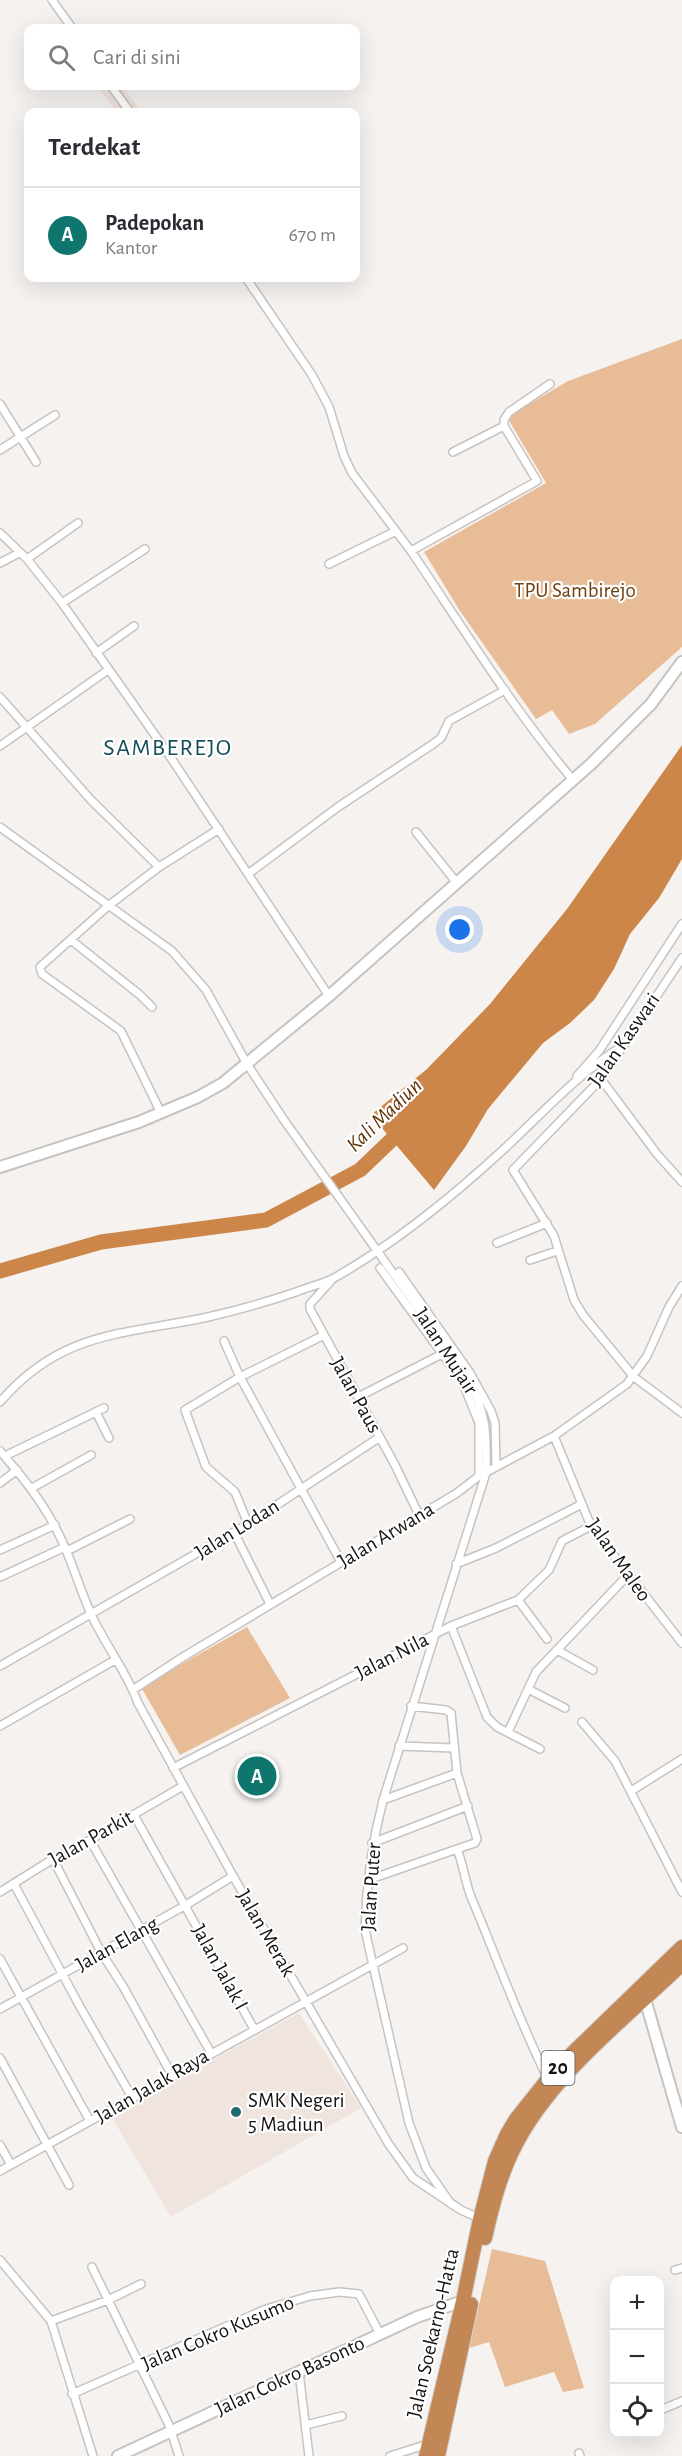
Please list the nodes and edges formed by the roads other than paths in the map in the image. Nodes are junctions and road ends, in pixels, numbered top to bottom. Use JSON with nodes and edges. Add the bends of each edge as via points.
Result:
{"nodes":[{"id":1,"x":52,"y":0,"type":"edge"},
{"id":2,"x":69,"y":24,"type":"edge"},
{"id":3,"x":114,"y":90,"type":"edge"},
{"id":4,"x":127,"y":108,"type":"edge"},
{"id":5,"x":249,"y":282,"type":"edge"},
{"id":6,"x":550,"y":384,"type":"dead end"},
{"id":7,"x":0,"y":404,"type":"edge"},
{"id":8,"x":55,"y":415,"type":"dead end"},
{"id":9,"x":504,"y":426,"type":"junction"},
{"id":10,"x":19,"y":436,"type":"junction"},
{"id":11,"x":0,"y":450,"type":"edge"},
{"id":12,"x":453,"y":452,"type":"dead end"},
{"id":13,"x":36,"y":462,"type":"dead end"},
{"id":14,"x":78,"y":523,"type":"dead end"},
{"id":15,"x":396,"y":531,"type":"junction"},
{"id":16,"x":0,"y":533,"type":"edge"},
{"id":17,"x":145,"y":549,"type":"dead end"},
{"id":18,"x":411,"y":551,"type":"junction"},
{"id":19,"x":19,"y":553,"type":"junction"},
{"id":20,"x":27,"y":559,"type":"junction"},
{"id":21,"x":0,"y":563,"type":"edge"},
{"id":22,"x":329,"y":564,"type":"dead end"},
{"id":23,"x":62,"y":603,"type":"junction"},
{"id":24,"x":134,"y":626,"type":"dead end"},
{"id":25,"x":96,"y":653,"type":"junction"},
{"id":26,"x":682,"y":662,"type":"edge"},
{"id":27,"x":108,"y":670,"type":"junction"},
{"id":28,"x":506,"y":690,"type":"junction"},
{"id":29,"x":0,"y":697,"type":"edge"},
{"id":30,"x":26,"y":728,"type":"junction"},
{"id":31,"x":0,"y":746,"type":"edge"},
{"id":32,"x":573,"y":780,"type":"junction"},
{"id":33,"x":0,"y":827,"type":"edge"},
{"id":34,"x":219,"y":829,"type":"junction"},
{"id":35,"x":416,"y":832,"type":"dead end"},
{"id":36,"x":159,"y":867,"type":"junction"},
{"id":37,"x":248,"y":874,"type":"junction"},
{"id":38,"x":457,"y":883,"type":"junction"},
{"id":39,"x":108,"y":906,"type":"junction"},
{"id":40,"x":682,"y":924,"type":"edge"},
{"id":41,"x":71,"y":940,"type":"junction"},
{"id":42,"x":682,"y":958,"type":"edge"},
{"id":43,"x":328,"y":996,"type":"junction"},
{"id":44,"x":152,"y":1007,"type":"dead end"},
{"id":45,"x":624,"y":1045,"type":"junction"},
{"id":46,"x":247,"y":1064,"type":"junction"},
{"id":47,"x":601,"y":1079,"type":"junction"},
{"id":48,"x":565,"y":1089,"type":"junction"},
{"id":49,"x":160,"y":1113,"type":"junction"},
{"id":50,"x":0,"y":1167,"type":"edge"},
{"id":51,"x":682,"y":1182,"type":"edge"},
{"id":52,"x":547,"y":1223,"type":"junction"},
{"id":53,"x":496,"y":1243,"type":"dead end"},
{"id":54,"x":379,"y":1250,"type":"junction"},
{"id":55,"x":557,"y":1251,"type":"junction"},
{"id":56,"x":530,"y":1260,"type":"dead end"},
{"id":57,"x":390,"y":1261,"type":"dead end"},
{"id":58,"x":380,"y":1268,"type":"dead end"},
{"id":59,"x":333,"y":1280,"type":"junction"},
{"id":60,"x":682,"y":1286,"type":"edge"},
{"id":61,"x":324,"y":1335,"type":"junction"},
{"id":62,"x":224,"y":1341,"type":"dead end"},
{"id":63,"x":442,"y":1353,"type":"junction"},
{"id":64,"x":240,"y":1377,"type":"junction"},
{"id":65,"x":634,"y":1377,"type":"junction"},
{"id":66,"x":358,"y":1397,"type":"junction"},
{"id":67,"x":0,"y":1402,"type":"edge"},
{"id":68,"x":104,"y":1408,"type":"dead end"},
{"id":69,"x":96,"y":1412,"type":"junction"},
{"id":70,"x":682,"y":1413,"type":"edge"},
{"id":71,"x":554,"y":1436,"type":"junction"},
{"id":72,"x":380,"y":1437,"type":"junction"},
{"id":73,"x":109,"y":1438,"type":"dead end"},
{"id":74,"x":2,"y":1454,"type":"edge"},
{"id":75,"x":91,"y":1455,"type":"dead end"},
{"id":76,"x":496,"y":1466,"type":"junction"},
{"id":77,"x":17,"y":1470,"type":"junction"},
{"id":78,"x":483,"y":1475,"type":"junction"},
{"id":79,"x":0,"y":1483,"type":"edge"},
{"id":80,"x":32,"y":1488,"type":"junction"},
{"id":81,"x":300,"y":1490,"type":"junction"},
{"id":82,"x":582,"y":1504,"type":"junction"},
{"id":83,"x":419,"y":1515,"type":"junction"},
{"id":84,"x":130,"y":1519,"type":"dead end"},
{"id":85,"x":248,"y":1524,"type":"junction"},
{"id":86,"x":55,"y":1525,"type":"junction"},
{"id":87,"x":591,"y":1526,"type":"junction"},
{"id":88,"x":234,"y":1532,"type":"junction"},
{"id":89,"x":66,"y":1549,"type":"junction"},
{"id":90,"x":0,"y":1550,"type":"edge"},
{"id":91,"x":341,"y":1562,"type":"junction"},
{"id":92,"x":456,"y":1564,"type":"junction"},
{"id":93,"x":628,"y":1575,"type":"junction"},
{"id":94,"x":0,"y":1577,"type":"edge"},
{"id":95,"x":518,"y":1600,"type":"junction"},
{"id":96,"x":270,"y":1604,"type":"junction"},
{"id":97,"x":91,"y":1614,"type":"junction"},
{"id":98,"x":451,"y":1626,"type":"junction"},
{"id":99,"x":434,"y":1635,"type":"junction"},
{"id":100,"x":547,"y":1639,"type":"dead end"},
{"id":101,"x":682,"y":1643,"type":"edge"},
{"id":102,"x":557,"y":1650,"type":"junction"},
{"id":103,"x":115,"y":1660,"type":"junction"},
{"id":104,"x":0,"y":1666,"type":"edge"},
{"id":105,"x":593,"y":1670,"type":"dead end"},
{"id":106,"x":134,"y":1689,"type":"junction"},
{"id":107,"x":528,"y":1689,"type":"junction"},
{"id":108,"x":411,"y":1706,"type":"junction"},
{"id":109,"x":565,"y":1708,"type":"dead end"},
{"id":110,"x":582,"y":1722,"type":"dead end"},
{"id":111,"x":0,"y":1726,"type":"edge"},
{"id":112,"x":508,"y":1732,"type":"junction"},
{"id":113,"x":399,"y":1746,"type":"junction"},
{"id":114,"x":454,"y":1748,"type":"junction"},
{"id":115,"x":540,"y":1749,"type":"dead end"},
{"id":116,"x":682,"y":1759,"type":"edge"},
{"id":117,"x":173,"y":1768,"type":"junction"},
{"id":118,"x":457,"y":1773,"type":"junction"},
{"id":119,"x":183,"y":1786,"type":"junction"},
{"id":120,"x":631,"y":1791,"type":"junction"},
{"id":121,"x":383,"y":1800,"type":"junction"},
{"id":122,"x":468,"y":1806,"type":"junction"},
{"id":123,"x":134,"y":1815,"type":"junction"},
{"id":124,"x":90,"y":1840,"type":"junction"},
{"id":125,"x":372,"y":1843,"type":"junction"},
{"id":126,"x":457,"y":1849,"type":"junction"},
{"id":127,"x":52,"y":1859,"type":"junction"},
{"id":128,"x":233,"y":1876,"type":"junction"},
{"id":129,"x":368,"y":1880,"type":"junction"},
{"id":130,"x":14,"y":1884,"type":"junction"},
{"id":131,"x":0,"y":1892,"type":"edge"},
{"id":132,"x":682,"y":1892,"type":"edge"},
{"id":133,"x":186,"y":1905,"type":"junction"},
{"id":134,"x":141,"y":1930,"type":"junction"},
{"id":135,"x":682,"y":1947,"type":"edge"},
{"id":136,"x":403,"y":1948,"type":"dead end"},
{"id":137,"x":101,"y":1952,"type":"junction"},
{"id":138,"x":0,"y":1959,"type":"edge"},
{"id":139,"x":372,"y":1964,"type":"junction"},
{"id":140,"x":682,"y":1964,"type":"edge"},
{"id":141,"x":63,"y":1974,"type":"junction"},
{"id":142,"x":22,"y":1997,"type":"junction"},
{"id":143,"x":645,"y":1999,"type":"junction"},
{"id":144,"x":305,"y":2002,"type":"junction"},
{"id":145,"x":0,"y":2010,"type":"edge"},
{"id":146,"x":254,"y":2029,"type":"junction"},
{"id":147,"x":211,"y":2053,"type":"junction"},
{"id":148,"x":0,"y":2058,"type":"edge"},
{"id":149,"x":172,"y":2077,"type":"junction"},
{"id":150,"x":548,"y":2079,"type":"junction"},
{"id":151,"x":133,"y":2099,"type":"junction"},
{"id":152,"x":90,"y":2121,"type":"junction"},
{"id":153,"x":682,"y":2127,"type":"edge"},
{"id":154,"x":48,"y":2143,"type":"junction"},
{"id":155,"x":0,"y":2145,"type":"edge"},
{"id":156,"x":11,"y":2165,"type":"junction"},
{"id":157,"x":0,"y":2171,"type":"edge"},
{"id":158,"x":69,"y":2185,"type":"dead end"},
{"id":159,"x":451,"y":2204,"type":"junction"},
{"id":160,"x":484,"y":2221,"type":"junction"},
{"id":161,"x":0,"y":2260,"type":"edge"},
{"id":162,"x":93,"y":2267,"type":"dead end"},
{"id":163,"x":141,"y":2284,"type":"dead end"},
{"id":164,"x":108,"y":2300,"type":"junction"},
{"id":165,"x":463,"y":2301,"type":"junction"},
{"id":166,"x":51,"y":2322,"type":"junction"},
{"id":167,"x":380,"y":2334,"type":"junction"},
{"id":168,"x":140,"y":2366,"type":"junction"},
{"id":169,"x":299,"y":2372,"type":"junction"},
{"id":170,"x":72,"y":2394,"type":"junction"},
{"id":171,"x":682,"y":2401,"type":"edge"},
{"id":172,"x":664,"y":2409,"type":"edge"},
{"id":173,"x":342,"y":2416,"type":"dead end"},
{"id":174,"x":306,"y":2425,"type":"junction"},
{"id":175,"x":171,"y":2432,"type":"junction"},
{"id":176,"x":428,"y":2450,"type":"edge"},
{"id":177,"x":93,"y":2456,"type":"edge"},
{"id":178,"x":118,"y":2456,"type":"edge"},
{"id":179,"x":179,"y":2456,"type":"edge"},
{"id":180,"x":309,"y":2456,"type":"edge"},
{"id":181,"x":390,"y":2456,"type":"edge"},
{"id":182,"x":438,"y":2456,"type":"edge"}],
"edges":[{"from":1,"to":2,"type":"street"},
{"from":3,"to":4,"type":"street"},
{"from":5,"to":15,"type":"street","via":[[312,375],[329,407],[348,465]]},
{"from":6,"to":9,"type":"street","via":[[509,412]]},
{"from":7,"to":10,"type":"street"},
{"from":8,"to":10,"type":"street"},
{"from":9,"to":12,"type":"street"},
{"from":9,"to":18,"type":"street","via":[[537,481]]},
{"from":10,"to":11,"type":"street"},
{"from":10,"to":13,"type":"street"},
{"from":14,"to":20,"type":"street"},
{"from":15,"to":18,"type":"street"},
{"from":15,"to":22,"type":"street"},
{"from":16,"to":19,"type":"street"},
{"from":17,"to":23,"type":"street"},
{"from":18,"to":28,"type":"street"},
{"from":19,"to":20,"type":"street"},
{"from":19,"to":21,"type":"street"},
{"from":20,"to":23,"type":"street"},
{"from":23,"to":25,"type":"street"},
{"from":24,"to":25,"type":"street"},
{"from":25,"to":27,"type":"street"},
{"from":26,"to":32,"type":"main road","via":[[651,704]]},
{"from":27,"to":30,"type":"street"},
{"from":27,"to":34,"type":"street"},
{"from":28,"to":32,"type":"street"},
{"from":28,"to":37,"type":"street","via":[[449,721],[441,738]]},
{"from":29,"to":30,"type":"street"},
{"from":30,"to":31,"type":"street"},
{"from":30,"to":36,"type":"street"},
{"from":32,"to":38,"type":"main road"},
{"from":33,"to":39,"type":"street","name":"Jalan Mujair"},
{"from":34,"to":36,"type":"street"},
{"from":34,"to":37,"type":"street"},
{"from":35,"to":38,"type":"street"},
{"from":36,"to":39,"type":"street"},
{"from":37,"to":43,"type":"street"},
{"from":38,"to":43,"type":"main road"},
{"from":39,"to":41,"type":"street"},
{"from":39,"to":46,"type":"street","name":"Jalan Mujair","via":[[172,951],[195,976]]},
{"from":40,"to":48,"type":"street","via":[[599,1051]]},
{"from":41,"to":44,"type":"street"},
{"from":41,"to":49,"type":"street","via":[[40,972],[121,1030]]},
{"from":42,"to":45,"type":"street","name":"Jalan Kaswari"},
{"from":43,"to":46,"type":"main road"},
{"from":45,"to":47,"type":"street","name":"Jalan Kaswari"},
{"from":45,"to":48,"type":"street"},
{"from":46,"to":49,"type":"main road","via":[[223,1083]]},
{"from":46,"to":54,"type":"street","name":"Jalan Mujair"},
{"from":47,"to":51,"type":"street"},
{"from":47,"to":52,"type":"street","name":"Jalan Kaswari","via":[[513,1170]]},
{"from":48,"to":54,"type":"street","via":[[479,1172]]},
{"from":49,"to":50,"type":"main road"},
{"from":52,"to":53,"type":"street"},
{"from":52,"to":55,"type":"street"},
{"from":54,"to":59,"type":"street"},
{"from":54,"to":78,"type":"street","name":"Jalan Mujair","via":[[478,1398],[486,1431]]},
{"from":55,"to":56,"type":"street"},
{"from":55,"to":65,"type":"street","via":[[574,1300]]},
{"from":57,"to":76,"type":"street","via":[[487,1403],[495,1422]]},
{"from":58,"to":63,"type":"street"},
{"from":59,"to":61,"type":"street","name":"Jalan Paus","via":[[310,1304]]},
{"from":59,"to":67,"type":"street","via":[[207,1317],[87,1340],[37,1367]]},
{"from":60,"to":65,"type":"street"},
{"from":61,"to":64,"type":"street"},
{"from":61,"to":66,"type":"street","name":"Jalan Paus"},
{"from":62,"to":64,"type":"street"},
{"from":63,"to":66,"type":"street"},
{"from":63,"to":78,"type":"street","via":[[462,1381],[475,1410]]},
{"from":64,"to":81,"type":"street"},
{"from":64,"to":85,"type":"street","via":[[184,1410],[206,1467],[235,1492]]},
{"from":65,"to":70,"type":"street"},
{"from":65,"to":71,"type":"street","name":"Jalan Arwana"},
{"from":66,"to":72,"type":"street","name":"Jalan Paus"},
{"from":68,"to":69,"type":"street"},
{"from":69,"to":73,"type":"street"},
{"from":69,"to":74,"type":"street"},
{"from":71,"to":76,"type":"street","name":"Jalan Arwana"},
{"from":71,"to":82,"type":"street","name":"Jalan Maleo"},
{"from":72,"to":81,"type":"street","name":"Jalan Lodan"},
{"from":72,"to":83,"type":"street","name":"Jalan Paus"},
{"from":74,"to":77,"type":"street","name":"Jalan Merak"},
{"from":75,"to":80,"type":"street"},
{"from":76,"to":78,"type":"street","name":"Jalan Arwana"},
{"from":77,"to":79,"type":"street"},
{"from":77,"to":80,"type":"street","name":"Jalan Merak"},
{"from":78,"to":83,"type":"street","name":"Jalan Arwana"},
{"from":78,"to":92,"type":"street","name":"Jalan Mujair"},
{"from":80,"to":86,"type":"street","name":"Jalan Merak"},
{"from":81,"to":85,"type":"street","name":"Jalan Lodan"},
{"from":81,"to":91,"type":"street"},
{"from":82,"to":87,"type":"street","name":"Jalan Maleo"},
{"from":82,"to":92,"type":"street"},
{"from":83,"to":91,"type":"street","name":"Jalan Arwana"},
{"from":84,"to":89,"type":"street"},
{"from":85,"to":88,"type":"street","name":"Jalan Lodan"},
{"from":86,"to":89,"type":"street","name":"Jalan Merak"},
{"from":86,"to":90,"type":"street"},
{"from":87,"to":93,"type":"street","name":"Jalan Maleo"},
{"from":87,"to":95,"type":"street","name":"Jalan Nila","via":[[562,1541],[549,1570]]},
{"from":88,"to":96,"type":"street"},
{"from":88,"to":97,"type":"street","name":"Jalan Lodan"},
{"from":89,"to":94,"type":"street"},
{"from":89,"to":97,"type":"street","name":"Jalan Merak"},
{"from":91,"to":96,"type":"street","name":"Jalan Arwana"},
{"from":92,"to":99,"type":"street","name":"Jalan Mujair"},
{"from":93,"to":101,"type":"street","name":"Jalan Maleo"},
{"from":93,"to":102,"type":"street"},
{"from":95,"to":98,"type":"street","name":"Jalan Nila"},
{"from":95,"to":100,"type":"street"},
{"from":96,"to":106,"type":"street","name":"Jalan Arwana"},
{"from":97,"to":103,"type":"street","name":"Jalan Merak"},
{"from":97,"to":104,"type":"street","name":"Jalan Lodan"},
{"from":98,"to":99,"type":"street","name":"Jalan Nila"},
{"from":98,"to":112,"type":"street","via":[[487,1717]]},
{"from":99,"to":108,"type":"street","name":"Jalan Puter"},
{"from":99,"to":117,"type":"street","name":"Jalan Nila"},
{"from":102,"to":105,"type":"street"},
{"from":102,"to":107,"type":"street","via":[[536,1672]]},
{"from":103,"to":106,"type":"street","name":"Jalan Merak"},
{"from":103,"to":111,"type":"street"},
{"from":106,"to":117,"type":"street","name":"Jalan Merak"},
{"from":107,"to":109,"type":"street"},
{"from":107,"to":112,"type":"street"},
{"from":108,"to":113,"type":"street","name":"Jalan Puter"},
{"from":108,"to":114,"type":"street","via":[[450,1712]]},
{"from":110,"to":120,"type":"street","via":[[615,1761]]},
{"from":112,"to":115,"type":"street"},
{"from":113,"to":114,"type":"street"},
{"from":113,"to":121,"type":"street","name":"Jalan Puter"},
{"from":114,"to":118,"type":"street"},
{"from":116,"to":120,"type":"street"},
{"from":117,"to":119,"type":"street","name":"Jalan Merak"},
{"from":118,"to":121,"type":"street"},
{"from":118,"to":122,"type":"street"},
{"from":119,"to":123,"type":"street","name":"Jalan Parkit"},
{"from":119,"to":128,"type":"street","name":"Jalan Merak"},
{"from":120,"to":132,"type":"street"},
{"from":121,"to":125,"type":"street","name":"Jalan Puter"},
{"from":122,"to":125,"type":"street"},
{"from":122,"to":126,"type":"street","via":[[476,1841]]},
{"from":123,"to":124,"type":"street","name":"Jalan Parkit"},
{"from":123,"to":133,"type":"street","name":"Jalan Jalak I"},
{"from":124,"to":127,"type":"street","name":"Jalan Parkit"},
{"from":124,"to":134,"type":"street"},
{"from":125,"to":129,"type":"street","name":"Jalan Puter"},
{"from":126,"to":129,"type":"street"},
{"from":126,"to":150,"type":"street","via":[[498,1968]]},
{"from":127,"to":130,"type":"street","name":"Jalan Parkit"},
{"from":127,"to":137,"type":"street"},
{"from":128,"to":133,"type":"street","name":"Jalan Elang"},
{"from":128,"to":144,"type":"street","name":"Jalan Merak"},
{"from":129,"to":139,"type":"street","name":"Jalan Puter","via":[[364,1930]]},
{"from":130,"to":131,"type":"street","name":"Jalan Parkit"},
{"from":130,"to":141,"type":"street"},
{"from":133,"to":134,"type":"street","name":"Jalan Elang"},
{"from":133,"to":146,"type":"street","name":"Jalan Jalak I"},
{"from":134,"to":137,"type":"street","name":"Jalan Elang"},
{"from":134,"to":147,"type":"street"},
{"from":135,"to":150,"type":"highway","number":"20"},
{"from":136,"to":139,"type":"street","name":"Jalan Jalak Raya"},
{"from":137,"to":141,"type":"street","name":"Jalan Elang"},
{"from":137,"to":149,"type":"street"},
{"from":138,"to":142,"type":"street"},
{"from":139,"to":144,"type":"street","name":"Jalan Jalak Raya"},
{"from":139,"to":159,"type":"street","name":"Jalan Puter","via":[[414,2139],[426,2168]]},
{"from":140,"to":143,"type":"highway","number":"20"},
{"from":141,"to":142,"type":"street","name":"Jalan Elang"},
{"from":141,"to":151,"type":"street"},
{"from":142,"to":145,"type":"street","name":"Jalan Elang"},
{"from":142,"to":152,"type":"street"},
{"from":143,"to":153,"type":"main road"},
{"from":143,"to":160,"type":"highway","number":"20","via":[[544,2100],[512,2153]]},
{"from":144,"to":146,"type":"street","name":"Jalan Jalak Raya"},
{"from":144,"to":159,"type":"street","name":"Jalan Merak","via":[[404,2166],[413,2178]]},
{"from":146,"to":147,"type":"street","name":"Jalan Jalak Raya"},
{"from":147,"to":149,"type":"street","name":"Jalan Jalak Raya"},
{"from":148,"to":154,"type":"street"},
{"from":149,"to":151,"type":"street","name":"Jalan Jalak Raya"},
{"from":150,"to":160,"type":"highway","number":"20","via":[[516,2119],[495,2160]]},
{"from":151,"to":152,"type":"street","name":"Jalan Jalak Raya"},
{"from":152,"to":154,"type":"street","name":"Jalan Jalak Raya"},
{"from":154,"to":156,"type":"street","name":"Jalan Jalak Raya"},
{"from":154,"to":158,"type":"street"},
{"from":155,"to":156,"type":"street"},
{"from":156,"to":157,"type":"street","name":"Jalan Jalak Raya"},
{"from":159,"to":160,"type":"street","name":"Jalan Merak"},
{"from":160,"to":165,"type":"highway","name":"Jalan Soekarno-Hatta","number":"20"},
{"from":160,"to":182,"type":"highway","name":"Jalan Soekarno-Hatta","number":"20"},
{"from":161,"to":166,"type":"street"},
{"from":162,"to":164,"type":"street"},
{"from":163,"to":164,"type":"street"},
{"from":164,"to":166,"type":"street"},
{"from":164,"to":168,"type":"street"},
{"from":165,"to":167,"type":"main road","name":"Jalan Cokro Basonto"},
{"from":165,"to":176,"type":"highway","name":"Jalan Soekarno-Hatta","number":"20"},
{"from":166,"to":170,"type":"street"},
{"from":167,"to":168,"type":"street","name":"Jalan Cokro Kusumo","via":[[359,2294],[339,2292],[266,2309]]},
{"from":167,"to":169,"type":"main road","name":"Jalan Cokro Basonto"},
{"from":168,"to":170,"type":"street","name":"Jalan Cokro Kusumo"},
{"from":168,"to":175,"type":"street"},
{"from":169,"to":174,"type":"street"},
{"from":169,"to":175,"type":"main road","name":"Jalan Cokro Basonto"},
{"from":170,"to":177,"type":"street"},
{"from":171,"to":172,"type":"street"},
{"from":173,"to":174,"type":"street"},
{"from":174,"to":180,"type":"street"},
{"from":175,"to":178,"type":"main road","name":"Jalan Cokro Basonto"},
{"from":175,"to":179,"type":"street"},
{"from":176,"to":181,"type":"street"}]}
